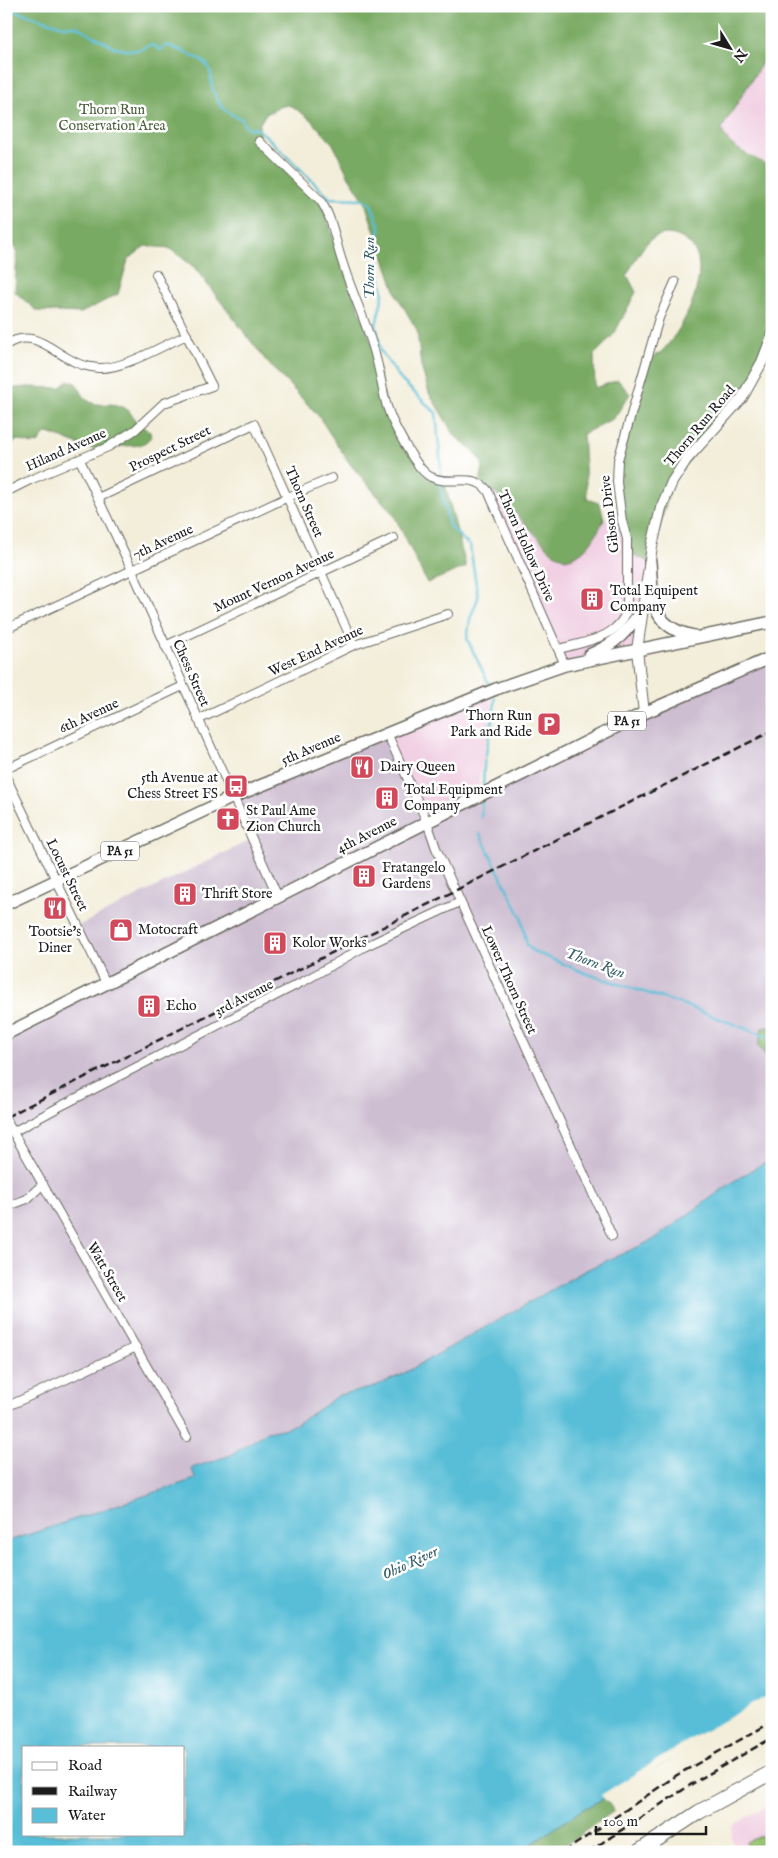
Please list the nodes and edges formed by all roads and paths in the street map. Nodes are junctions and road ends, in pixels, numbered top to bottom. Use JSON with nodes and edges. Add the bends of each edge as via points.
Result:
{"nodes":[{"id":1,"x":259,"y":141,"type":"dead end"},
{"id":2,"x":156,"y":274,"type":"dead end"},
{"id":3,"x":675,"y":282,"type":"dead end"},
{"id":4,"x":187,"y":335,"type":"junction"},
{"id":5,"x":772,"y":336,"type":"edge"},
{"id":6,"x":6,"y":346,"type":"edge"},
{"id":7,"x":254,"y":424,"type":"joint"},
{"id":8,"x":80,"y":460,"type":"junction"},
{"id":9,"x":332,"y":478,"type":"dead end"},
{"id":10,"x":6,"y":492,"type":"edge"},
{"id":11,"x":288,"y":497,"type":"junction"},
{"id":12,"x":98,"y":498,"type":"junction"},
{"id":13,"x":394,"y":538,"type":"dead end"},
{"id":14,"x":650,"y":562,"type":"junction"},
{"id":15,"x":132,"y":570,"type":"junction"},
{"id":16,"x":322,"y":572,"type":"junction"},
{"id":17,"x":643,"y":608,"type":"junction"},
{"id":18,"x":448,"y":614,"type":"dead end"},
{"id":19,"x":772,"y":622,"type":"edge"},
{"id":20,"x":6,"y":629,"type":"edge"},
{"id":21,"x":698,"y":637,"type":"junction"},
{"id":22,"x":354,"y":645,"type":"junction"},
{"id":23,"x":165,"y":646,"type":"junction"},
{"id":24,"x":559,"y":649,"type":"junction"},
{"id":25,"x":637,"y":650,"type":"junction"},
{"id":26,"x":772,"y":657,"type":"edge"},
{"id":27,"x":565,"y":665,"type":"junction"},
{"id":28,"x":183,"y":686,"type":"junction"},
{"id":29,"x":644,"y":713,"type":"junction"},
{"id":30,"x":198,"y":720,"type":"junction"},
{"id":31,"x":387,"y":733,"type":"junction"},
{"id":32,"x":6,"y":769,"type":"edge"},
{"id":33,"x":6,"y":777,"type":"edge"},
{"id":34,"x":233,"y":798,"type":"junction"},
{"id":35,"x":428,"y":822,"type":"junction"},
{"id":36,"x":55,"y":881,"type":"junction"},
{"id":37,"x":278,"y":897,"type":"junction"},
{"id":38,"x":460,"y":902,"type":"junction"},
{"id":39,"x":6,"y":904,"type":"edge"},
{"id":40,"x":106,"y":983,"type":"junction"},
{"id":41,"x":6,"y":1034,"type":"edge"},
{"id":42,"x":6,"y":1120,"type":"edge"},
{"id":43,"x":13,"y":1132,"type":"junction"},
{"id":44,"x":43,"y":1184,"type":"junction"},
{"id":45,"x":6,"y":1207,"type":"edge"},
{"id":46,"x":612,"y":1236,"type":"dead end"},
{"id":47,"x":136,"y":1347,"type":"junction"},
{"id":48,"x":6,"y":1407,"type":"edge"},
{"id":49,"x":187,"y":1437,"type":"dead end"},
{"id":50,"x":772,"y":1772,"type":"edge"},
{"id":51,"x":638,"y":1852,"type":"edge"}],
"edges":[{"from":1,"to":24,"type":"street","name":"Thorn Hollow Drive","via":[[326,208],[373,347],[390,416],[427,474],[440,480],[474,480],[488,491]]},
{"from":2,"to":4,"type":"street"},
{"from":3,"to":24,"type":"street","name":"Gibson Drive","via":[[659,318],[618,460],[617,482],[628,546],[625,616],[615,629],[601,637]]},
{"from":4,"to":6,"type":"street","via":[[122,364],[105,368],[80,365],[32,338],[16,340]]},
{"from":4,"to":8,"type":"street","name":"Hiland Avenue","via":[[212,386],[164,403],[135,430]]},
{"from":5,"to":14,"type":"street","name":"Thorn Run Road","via":[[759,369],[742,398],[695,448],[672,482],[658,520]]},
{"from":7,"to":11,"type":"street","name":"Thorn Street"},
{"from":7,"to":12,"type":"street","name":"Prospect Street"},
{"from":8,"to":10,"type":"street","name":"Hiland Avenue"},
{"from":8,"to":12,"type":"street","name":"Chess Street"},
{"from":9,"to":11,"type":"street","name":"7th Avenue"},
{"from":11,"to":15,"type":"street","name":"7th Avenue"},
{"from":11,"to":16,"type":"street","name":"Thorn Street"},
{"from":12,"to":15,"type":"street","name":"Chess Street"},
{"from":13,"to":16,"type":"street","name":"Mount Vernon Avenue"},
{"from":14,"to":17,"type":"street","name":"Thorn Run Road"},
{"from":14,"to":21,"type":"main road","via":[[653,604],[659,618],[674,630]]},
{"from":15,"to":20,"type":"street","name":"7th Avenue"},
{"from":15,"to":23,"type":"street","name":"Chess Street"},
{"from":16,"to":22,"type":"street","name":"Thorn Street"},
{"from":16,"to":23,"type":"street","name":"Mount Vernon Avenue"},
{"from":17,"to":25,"type":"street","name":"Thorn Run Road"},
{"from":17,"to":27,"type":"main road","via":[[626,632],[610,645]]},
{"from":18,"to":22,"type":"street","name":"West End Avenue"},
{"from":19,"to":21,"type":"main road","number":"PA 51"},
{"from":21,"to":25,"type":"main road","number":"PA 51"},
{"from":22,"to":30,"type":"street","name":"West End Avenue"},
{"from":23,"to":28,"type":"street","name":"Chess Street"},
{"from":24,"to":27,"type":"street","name":"Thorn Hollow Drive"},
{"from":25,"to":27,"type":"main road","name":"5th Avenue","number":"PA 51"},
{"from":25,"to":29,"type":"street","name":"Thorn Run Road"},
{"from":26,"to":29,"type":"main road","name":"4th Avenue","number":"PA 51"},
{"from":27,"to":31,"type":"main road","name":"5th Avenue","number":"PA 51"},
{"from":28,"to":30,"type":"street","name":"Chess Street"},
{"from":28,"to":32,"type":"street","name":"6th Avenue"},
{"from":29,"to":35,"type":"main road","name":"4th Avenue","number":"PA 51"},
{"from":30,"to":34,"type":"street","name":"Chess Street"},
{"from":31,"to":34,"type":"main road","name":"5th Avenue","number":"PA 51"},
{"from":31,"to":35,"type":"street","name":"Lower Thorn Street"},
{"from":33,"to":36,"type":"street","name":"Locust Street"},
{"from":34,"to":36,"type":"main road","name":"5th Avenue","number":"PA 51"},
{"from":34,"to":37,"type":"street","name":"Chess Street"},
{"from":35,"to":37,"type":"main road","name":"4th Avenue","number":"PA 51"},
{"from":35,"to":38,"type":"street","name":"Lower Thorn Street"},
{"from":36,"to":39,"type":"main road","name":"5th Avenue","number":"PA 51"},
{"from":36,"to":40,"type":"street","name":"Locust Street"},
{"from":37,"to":40,"type":"main road","name":"4th Avenue","number":"PA 51"},
{"from":38,"to":43,"type":"street","name":"3rd Avenue","via":[[372,943]]},
{"from":38,"to":46,"type":"street","name":"Lower Thorn Street"},
{"from":40,"to":41,"type":"main road","name":"4th Avenue","number":"PA 51"},
{"from":42,"to":43,"type":"street","name":"Watt Street"},
{"from":43,"to":44,"type":"street","name":"Watt Street"},
{"from":44,"to":45,"type":"street","via":[[27,1199]]},
{"from":44,"to":47,"type":"street","name":"Watt Street"},
{"from":47,"to":48,"type":"street"},
{"from":47,"to":49,"type":"street","name":"Watt Street"},
{"from":50,"to":51,"type":"highway","via":[[699,1812]]}]}
